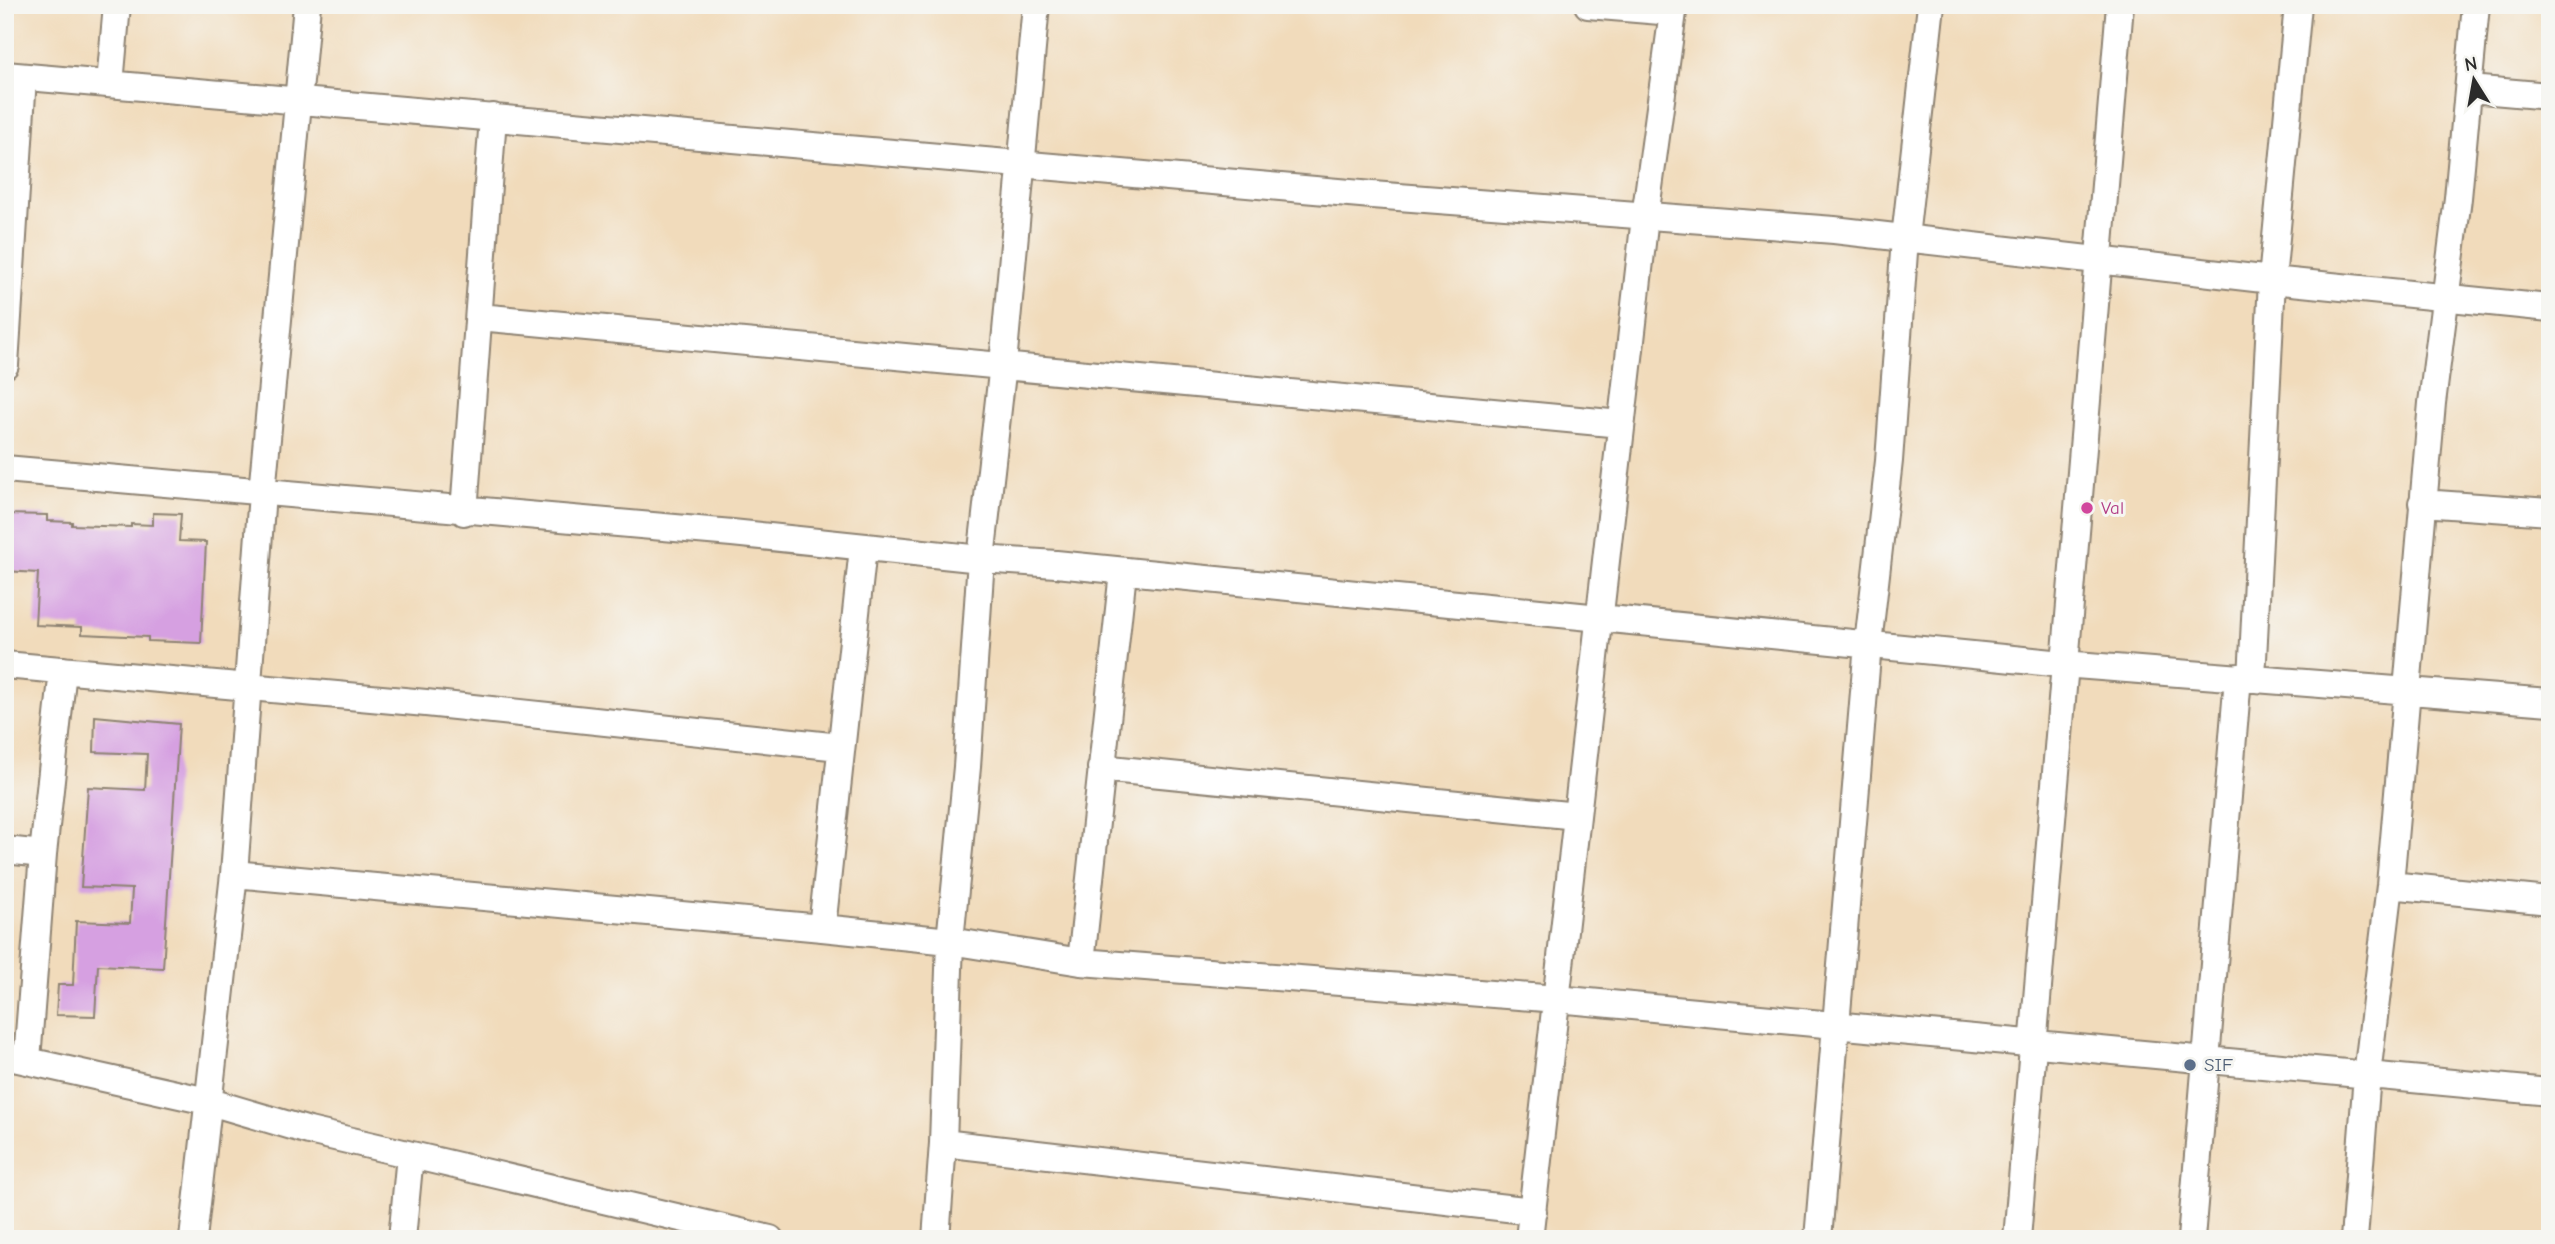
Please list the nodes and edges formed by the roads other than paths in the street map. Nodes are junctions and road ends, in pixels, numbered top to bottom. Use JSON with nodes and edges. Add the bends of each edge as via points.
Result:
{"nodes":[{"id":1,"x":117,"y":5,"type":"edge"},
{"id":2,"x":307,"y":5,"type":"edge"},
{"id":3,"x":1036,"y":5,"type":"edge"},
{"id":4,"x":1588,"y":5,"type":"edge"},
{"id":5,"x":1931,"y":5,"type":"edge"},
{"id":6,"x":2120,"y":5,"type":"edge"},
{"id":7,"x":2298,"y":5,"type":"edge"},
{"id":8,"x":2476,"y":5,"type":"edge"},
{"id":9,"x":1674,"y":9,"type":"edge"},
{"id":10,"x":14,"y":76,"type":"edge"},
{"id":11,"x":110,"y":84,"type":"junction"},
{"id":12,"x":2470,"y":89,"type":"junction"},
{"id":13,"x":2550,"y":96,"type":"edge"},
{"id":14,"x":298,"y":100,"type":"junction"},
{"id":15,"x":493,"y":117,"type":"junction"},
{"id":16,"x":1022,"y":164,"type":"junction"},
{"id":17,"x":1645,"y":217,"type":"junction"},
{"id":18,"x":1905,"y":237,"type":"junction"},
{"id":19,"x":2100,"y":260,"type":"junction"},
{"id":20,"x":8,"y":278,"type":"edge"},
{"id":21,"x":2272,"y":281,"type":"junction"},
{"id":22,"x":2445,"y":299,"type":"junction"},
{"id":23,"x":2550,"y":308,"type":"edge"},
{"id":24,"x":479,"y":317,"type":"junction"},
{"id":25,"x":1003,"y":364,"type":"junction"},
{"id":26,"x":5,"y":365,"type":"edge"},
{"id":27,"x":1621,"y":424,"type":"junction"},
{"id":28,"x":5,"y":469,"type":"edge"},
{"id":29,"x":262,"y":493,"type":"junction"},
{"id":30,"x":2422,"y":503,"type":"junction"},
{"id":31,"x":464,"y":512,"type":"junction"},
{"id":32,"x":2550,"y":512,"type":"edge"},
{"id":33,"x":863,"y":548,"type":"junction"},
{"id":34,"x":981,"y":559,"type":"junction"},
{"id":35,"x":1123,"y":572,"type":"junction"},
{"id":36,"x":1602,"y":618,"type":"junction"},
{"id":37,"x":1868,"y":644,"type":"junction"},
{"id":38,"x":2063,"y":664,"type":"junction"},
{"id":39,"x":5,"y":666,"type":"edge"},
{"id":40,"x":63,"y":670,"type":"junction"},
{"id":41,"x":2245,"y":678,"type":"junction"},
{"id":42,"x":246,"y":687,"type":"junction"},
{"id":43,"x":2407,"y":689,"type":"junction"},
{"id":44,"x":2550,"y":702,"type":"edge"},
{"id":45,"x":840,"y":747,"type":"junction"},
{"id":46,"x":1101,"y":768,"type":"junction"},
{"id":47,"x":1577,"y":816,"type":"junction"},
{"id":48,"x":5,"y":850,"type":"edge"},
{"id":49,"x":43,"y":854,"type":"junction"},
{"id":50,"x":234,"y":874,"type":"junction"},
{"id":51,"x":2390,"y":885,"type":"junction"},
{"id":52,"x":2550,"y":901,"type":"edge"},
{"id":53,"x":821,"y":928,"type":"junction"},
{"id":54,"x":950,"y":941,"type":"junction"},
{"id":55,"x":1081,"y":962,"type":"junction"},
{"id":56,"x":1558,"y":999,"type":"junction"},
{"id":57,"x":1837,"y":1025,"type":"junction"},
{"id":58,"x":2034,"y":1045,"type":"junction"},
{"id":59,"x":16,"y":1058,"type":"edge"},
{"id":60,"x":2207,"y":1059,"type":"junction"},
{"id":61,"x":2367,"y":1075,"type":"junction"},
{"id":62,"x":2550,"y":1092,"type":"edge"},
{"id":63,"x":207,"y":1101,"type":"junction"},
{"id":64,"x":943,"y":1143,"type":"junction"},
{"id":65,"x":410,"y":1155,"type":"junction"},
{"id":66,"x":1533,"y":1211,"type":"junction"},
{"id":67,"x":193,"y":1239,"type":"edge"},
{"id":68,"x":401,"y":1239,"type":"edge"},
{"id":69,"x":770,"y":1239,"type":"edge"},
{"id":70,"x":936,"y":1239,"type":"edge"},
{"id":71,"x":1530,"y":1239,"type":"edge"},
{"id":72,"x":1818,"y":1239,"type":"edge"},
{"id":73,"x":2017,"y":1239,"type":"edge"},
{"id":74,"x":2191,"y":1239,"type":"edge"},
{"id":75,"x":2354,"y":1239,"type":"edge"}],
"edges":[{"from":1,"to":11,"type":"street"},
{"from":2,"to":14,"type":"street"},
{"from":3,"to":16,"type":"street"},
{"from":4,"to":9,"type":"street"},
{"from":5,"to":18,"type":"street"},
{"from":6,"to":19,"type":"street"},
{"from":7,"to":21,"type":"street"},
{"from":8,"to":12,"type":"street"},
{"from":9,"to":17,"type":"street"},
{"from":10,"to":11,"type":"street"},
{"from":10,"to":20,"type":"street"},
{"from":11,"to":14,"type":"street"},
{"from":12,"to":13,"type":"street"},
{"from":12,"to":22,"type":"street"},
{"from":14,"to":15,"type":"street"},
{"from":14,"to":29,"type":"street"},
{"from":15,"to":16,"type":"street"},
{"from":15,"to":24,"type":"street"},
{"from":16,"to":17,"type":"street"},
{"from":16,"to":25,"type":"street"},
{"from":17,"to":18,"type":"street"},
{"from":17,"to":27,"type":"street"},
{"from":18,"to":19,"type":"street"},
{"from":18,"to":37,"type":"street","via":[[1889,461]]},
{"from":19,"to":21,"type":"street"},
{"from":19,"to":38,"type":"street"},
{"from":20,"to":26,"type":"street"},
{"from":21,"to":22,"type":"street"},
{"from":21,"to":41,"type":"street"},
{"from":22,"to":23,"type":"street"},
{"from":22,"to":30,"type":"street"},
{"from":24,"to":25,"type":"street"},
{"from":24,"to":31,"type":"street"},
{"from":25,"to":27,"type":"street"},
{"from":25,"to":34,"type":"street"},
{"from":27,"to":36,"type":"street"},
{"from":28,"to":29,"type":"street"},
{"from":29,"to":31,"type":"street"},
{"from":29,"to":42,"type":"street"},
{"from":30,"to":32,"type":"street"},
{"from":30,"to":43,"type":"street"},
{"from":31,"to":33,"type":"street"},
{"from":33,"to":34,"type":"street"},
{"from":33,"to":45,"type":"street"},
{"from":34,"to":35,"type":"street"},
{"from":34,"to":54,"type":"street"},
{"from":35,"to":36,"type":"street"},
{"from":35,"to":46,"type":"street"},
{"from":36,"to":37,"type":"street"},
{"from":36,"to":47,"type":"street"},
{"from":37,"to":38,"type":"street"},
{"from":37,"to":57,"type":"street"},
{"from":38,"to":41,"type":"street"},
{"from":38,"to":58,"type":"street"},
{"from":39,"to":40,"type":"street"},
{"from":40,"to":42,"type":"street"},
{"from":40,"to":49,"type":"street"},
{"from":41,"to":43,"type":"street"},
{"from":41,"to":60,"type":"street"},
{"from":42,"to":45,"type":"street"},
{"from":42,"to":50,"type":"street"},
{"from":43,"to":44,"type":"street"},
{"from":43,"to":51,"type":"street"},
{"from":45,"to":53,"type":"street"},
{"from":46,"to":47,"type":"street"},
{"from":46,"to":55,"type":"street"},
{"from":47,"to":56,"type":"street"},
{"from":48,"to":49,"type":"street"},
{"from":49,"to":59,"type":"street"},
{"from":50,"to":53,"type":"street"},
{"from":50,"to":63,"type":"street"},
{"from":51,"to":52,"type":"street"},
{"from":51,"to":61,"type":"street"},
{"from":53,"to":54,"type":"street"},
{"from":54,"to":55,"type":"street"},
{"from":54,"to":64,"type":"street"},
{"from":55,"to":56,"type":"street"},
{"from":56,"to":57,"type":"street"},
{"from":56,"to":66,"type":"street"},
{"from":57,"to":58,"type":"street"},
{"from":57,"to":72,"type":"street"},
{"from":58,"to":60,"type":"street"},
{"from":58,"to":73,"type":"street"},
{"from":59,"to":63,"type":"street"},
{"from":60,"to":61,"type":"street"},
{"from":60,"to":74,"type":"street"},
{"from":61,"to":62,"type":"street"},
{"from":61,"to":75,"type":"street"},
{"from":63,"to":65,"type":"street"},
{"from":63,"to":67,"type":"street"},
{"from":64,"to":66,"type":"street"},
{"from":64,"to":70,"type":"street"},
{"from":65,"to":68,"type":"street"},
{"from":65,"to":69,"type":"street"},
{"from":66,"to":71,"type":"street"}]}
